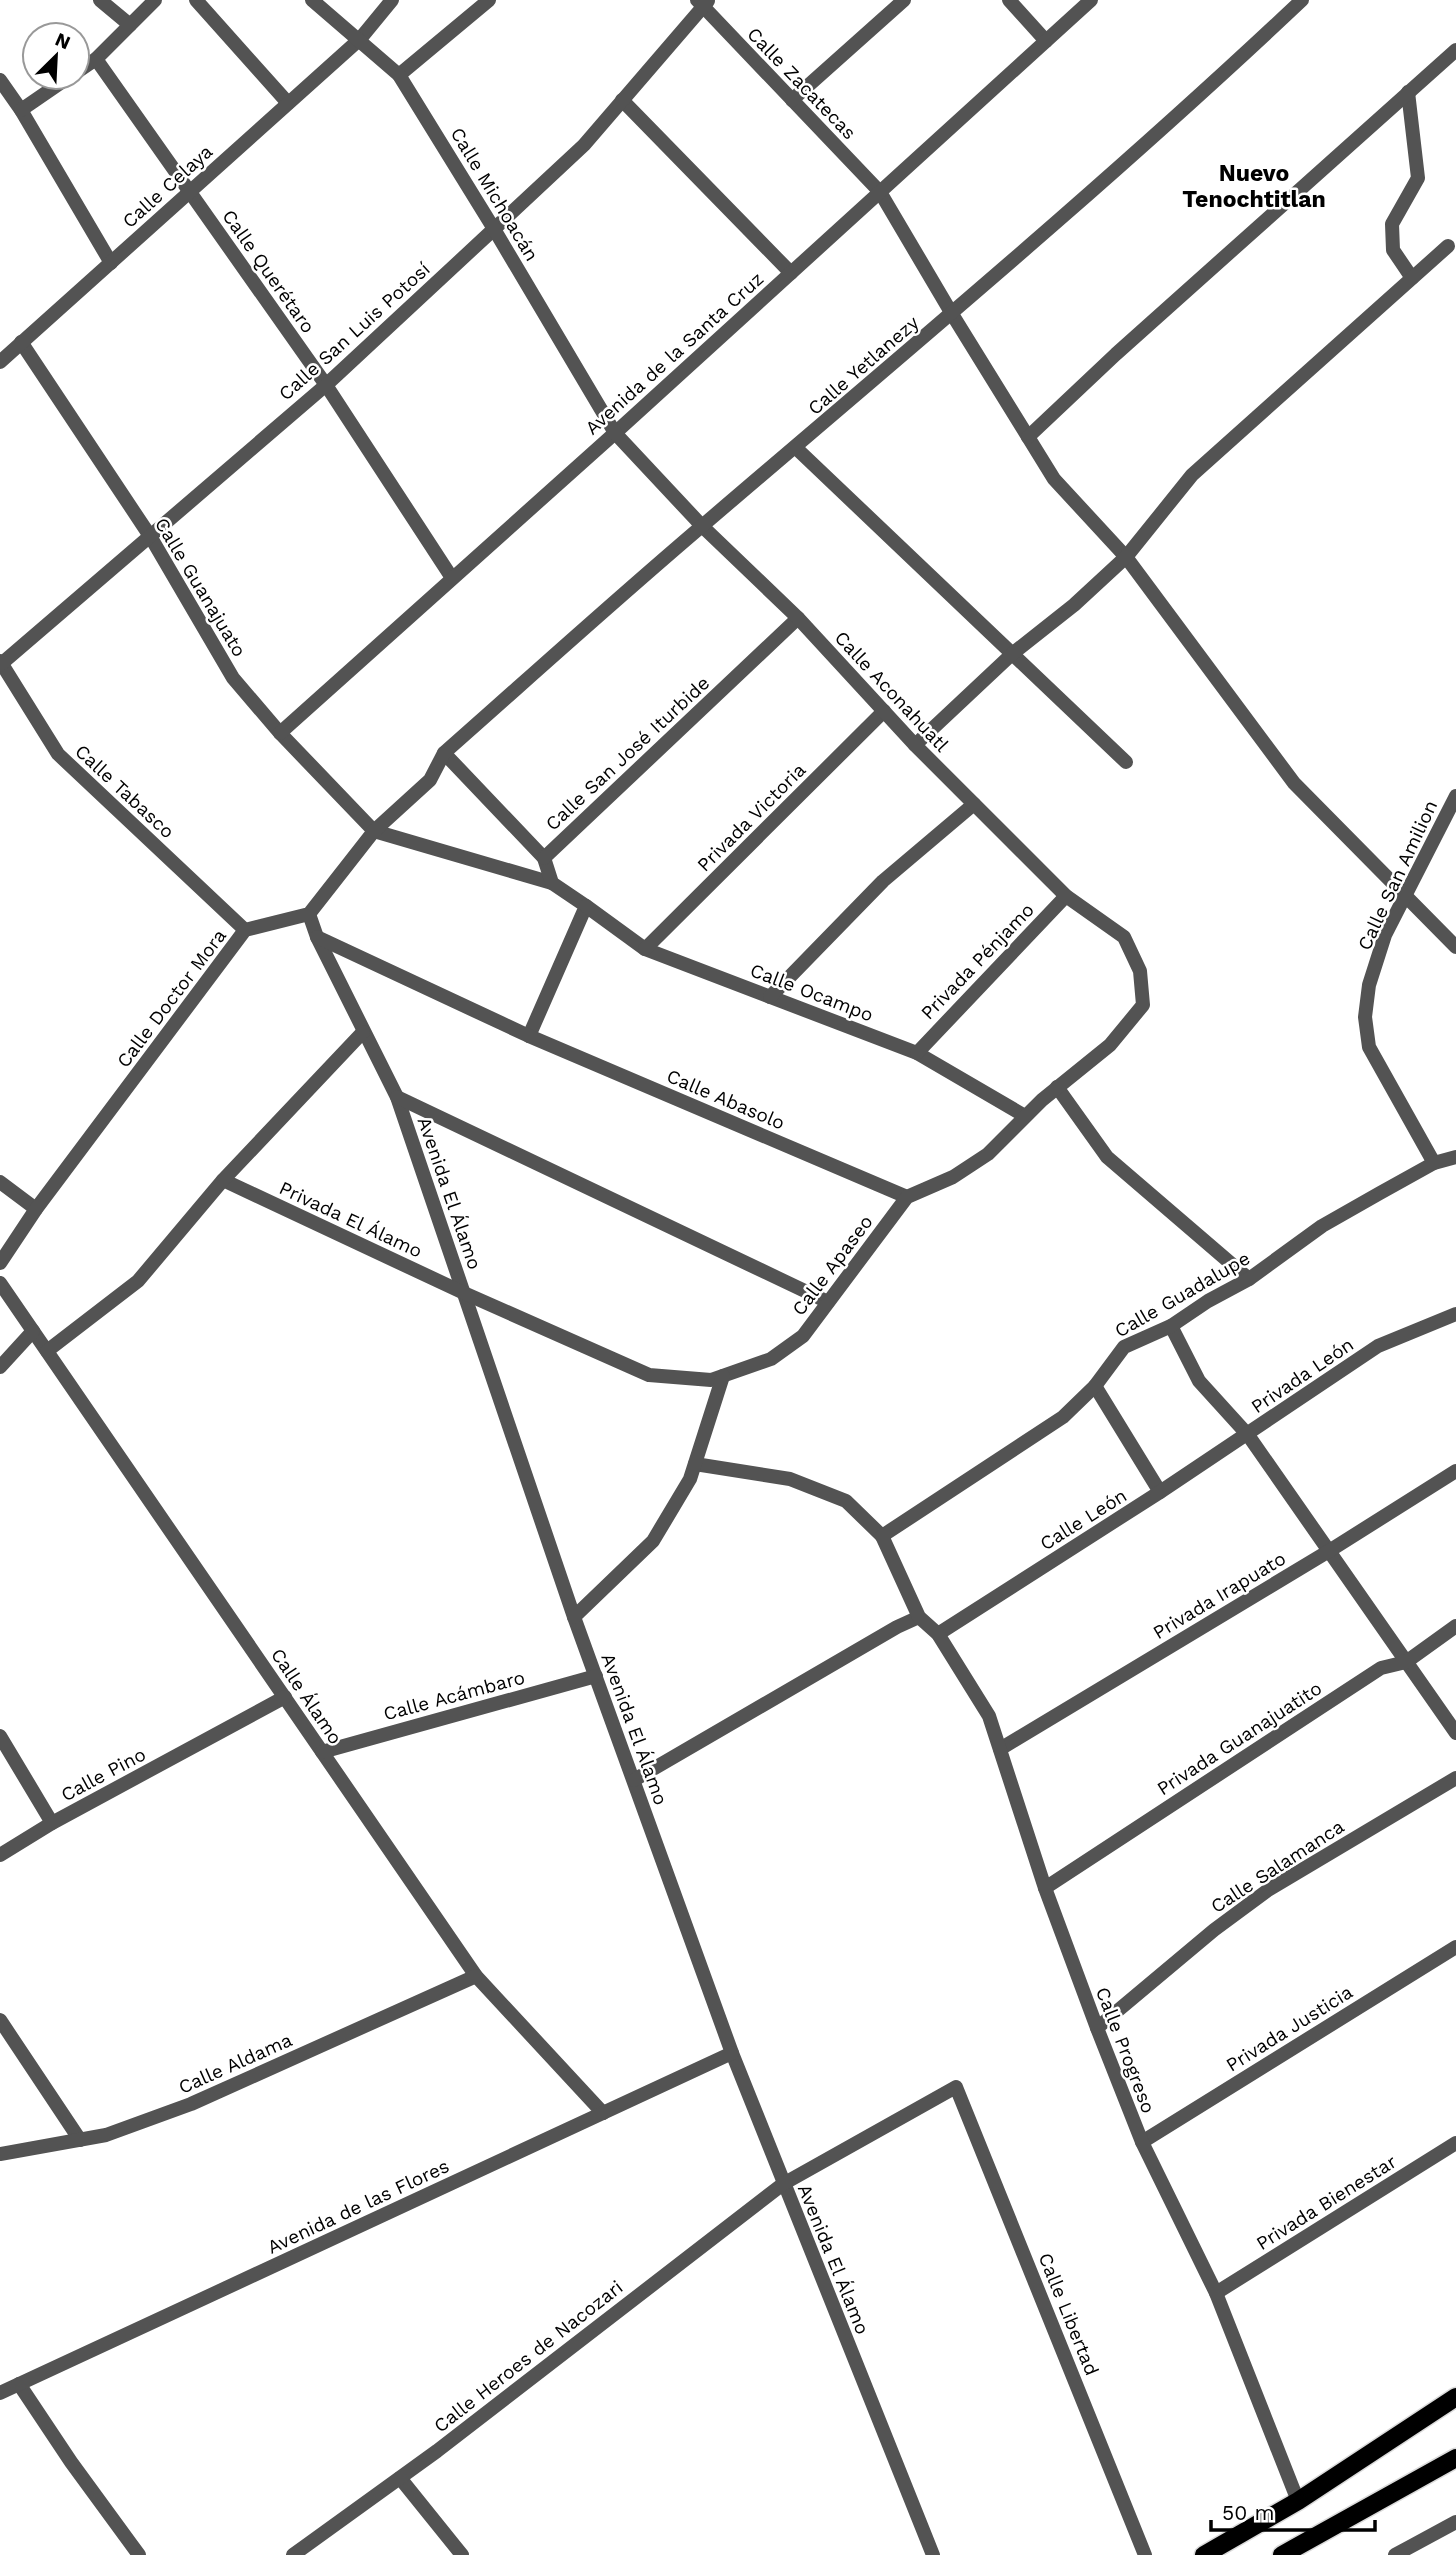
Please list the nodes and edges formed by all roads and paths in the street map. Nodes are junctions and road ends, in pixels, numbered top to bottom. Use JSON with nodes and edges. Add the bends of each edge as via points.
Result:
{"nodes":[{"id":1,"x":100,"y":0,"type":"edge"},
{"id":2,"x":155,"y":0,"type":"edge"},
{"id":3,"x":196,"y":0,"type":"edge"},
{"id":4,"x":312,"y":0,"type":"edge"},
{"id":5,"x":392,"y":0,"type":"edge"},
{"id":6,"x":489,"y":0,"type":"edge"},
{"id":7,"x":904,"y":0,"type":"edge"},
{"id":8,"x":1009,"y":0,"type":"edge"},
{"id":9,"x":1091,"y":0,"type":"edge"},
{"id":10,"x":1302,"y":0,"type":"edge"},
{"id":11,"x":703,"y":2,"type":"edge"},
{"id":12,"x":130,"y":25,"type":"junction"},
{"id":13,"x":360,"y":39,"type":"junction"},
{"id":14,"x":1046,"y":41,"type":"junction"},
{"id":15,"x":1456,"y":50,"type":"edge"},
{"id":16,"x":96,"y":59,"type":"junction"},
{"id":17,"x":91,"y":62,"type":"edge"},
{"id":18,"x":398,"y":75,"type":"junction"},
{"id":19,"x":0,"y":80,"type":"edge"},
{"id":20,"x":48,"y":91,"type":"edge"},
{"id":21,"x":1408,"y":93,"type":"junction"},
{"id":22,"x":622,"y":100,"type":"junction"},
{"id":23,"x":792,"y":100,"type":"junction"},
{"id":24,"x":288,"y":103,"type":"junction"},
{"id":25,"x":20,"y":110,"type":"junction"},
{"id":26,"x":191,"y":191,"type":"junction"},
{"id":27,"x":880,"y":192,"type":"junction"},
{"id":28,"x":494,"y":229,"type":"junction"},
{"id":29,"x":1448,"y":246,"type":"dead end"},
{"id":30,"x":111,"y":263,"type":"junction"},
{"id":31,"x":791,"y":273,"type":"junction"},
{"id":32,"x":1412,"y":278,"type":"junction"},
{"id":33,"x":952,"y":314,"type":"junction"},
{"id":34,"x":21,"y":342,"type":"junction"},
{"id":35,"x":0,"y":362,"type":"edge"},
{"id":36,"x":326,"y":385,"type":"junction"},
{"id":37,"x":615,"y":433,"type":"junction"},
{"id":38,"x":1028,"y":437,"type":"junction"},
{"id":39,"x":796,"y":448,"type":"junction"},
{"id":40,"x":702,"y":526,"type":"junction"},
{"id":41,"x":149,"y":536,"type":"junction"},
{"id":42,"x":1126,"y":557,"type":"junction"},
{"id":43,"x":452,"y":578,"type":"junction"},
{"id":44,"x":798,"y":618,"type":"junction"},
{"id":45,"x":1012,"y":654,"type":"junction"},
{"id":46,"x":0,"y":663,"type":"edge"},
{"id":47,"x":884,"y":711,"type":"junction"},
{"id":48,"x":279,"y":733,"type":"junction"},
{"id":49,"x":915,"y":745,"type":"junction"},
{"id":50,"x":444,"y":754,"type":"junction"},
{"id":51,"x":1126,"y":762,"type":"dead end"},
{"id":52,"x":1456,"y":796,"type":"edge"},
{"id":53,"x":974,"y":804,"type":"junction"},
{"id":54,"x":374,"y":831,"type":"junction"},
{"id":55,"x":544,"y":858,"type":"junction"},
{"id":56,"x":552,"y":883,"type":"junction"},
{"id":57,"x":1406,"y":895,"type":"junction"},
{"id":58,"x":1066,"y":896,"type":"junction"},
{"id":59,"x":586,"y":906,"type":"junction"},
{"id":60,"x":309,"y":914,"type":"junction"},
{"id":61,"x":245,"y":930,"type":"junction"},
{"id":62,"x":317,"y":937,"type":"junction"},
{"id":63,"x":1456,"y":947,"type":"edge"},
{"id":64,"x":645,"y":949,"type":"junction"},
{"id":65,"x":1140,"y":971,"type":"joint"},
{"id":66,"x":770,"y":997,"type":"junction"},
{"id":67,"x":363,"y":1032,"type":"junction"},
{"id":68,"x":529,"y":1036,"type":"junction"},
{"id":69,"x":917,"y":1053,"type":"junction"},
{"id":70,"x":1058,"y":1087,"type":"junction"},
{"id":71,"x":397,"y":1097,"type":"junction"},
{"id":72,"x":1025,"y":1116,"type":"junction"},
{"id":73,"x":1456,"y":1157,"type":"edge"},
{"id":74,"x":1434,"y":1163,"type":"junction"},
{"id":75,"x":222,"y":1180,"type":"junction"},
{"id":76,"x":0,"y":1182,"type":"edge"},
{"id":77,"x":907,"y":1197,"type":"junction"},
{"id":78,"x":36,"y":1209,"type":"junction"},
{"id":79,"x":0,"y":1263,"type":"edge"},
{"id":80,"x":1249,"y":1279,"type":"junction"},
{"id":81,"x":0,"y":1283,"type":"edge"},
{"id":82,"x":464,"y":1293,"type":"junction"},
{"id":83,"x":828,"y":1302,"type":"junction"},
{"id":84,"x":1456,"y":1314,"type":"edge"},
{"id":85,"x":1171,"y":1325,"type":"junction"},
{"id":86,"x":33,"y":1331,"type":"junction"},
{"id":87,"x":47,"y":1351,"type":"junction"},
{"id":88,"x":0,"y":1367,"type":"edge"},
{"id":89,"x":723,"y":1376,"type":"junction"},
{"id":90,"x":1094,"y":1386,"type":"junction"},
{"id":91,"x":1248,"y":1435,"type":"junction"},
{"id":92,"x":695,"y":1464,"type":"junction"},
{"id":93,"x":1456,"y":1471,"type":"edge"},
{"id":94,"x":1160,"y":1492,"type":"junction"},
{"id":95,"x":882,"y":1536,"type":"junction"},
{"id":96,"x":1329,"y":1551,"type":"junction"},
{"id":97,"x":574,"y":1617,"type":"junction"},
{"id":98,"x":919,"y":1617,"type":"junction"},
{"id":99,"x":1456,"y":1626,"type":"edge"},
{"id":100,"x":938,"y":1634,"type":"junction"},
{"id":101,"x":1406,"y":1662,"type":"junction"},
{"id":102,"x":596,"y":1676,"type":"junction"},
{"id":103,"x":285,"y":1698,"type":"junction"},
{"id":104,"x":1456,"y":1734,"type":"edge"},
{"id":105,"x":0,"y":1736,"type":"edge"},
{"id":106,"x":1000,"y":1749,"type":"junction"},
{"id":107,"x":322,"y":1752,"type":"junction"},
{"id":108,"x":1456,"y":1777,"type":"edge"},
{"id":109,"x":634,"y":1780,"type":"junction"},
{"id":110,"x":52,"y":1823,"type":"junction"},
{"id":111,"x":0,"y":1855,"type":"edge"},
{"id":112,"x":1045,"y":1888,"type":"junction"},
{"id":113,"x":1456,"y":1947,"type":"edge"},
{"id":114,"x":476,"y":1976,"type":"junction"},
{"id":115,"x":0,"y":2020,"type":"edge"},
{"id":116,"x":1097,"y":2028,"type":"junction"},
{"id":117,"x":732,"y":2053,"type":"junction"},
{"id":118,"x":956,"y":2087,"type":"joint"},
{"id":119,"x":603,"y":2113,"type":"junction"},
{"id":120,"x":80,"y":2140,"type":"junction"},
{"id":121,"x":1142,"y":2142,"type":"junction"},
{"id":122,"x":1456,"y":2143,"type":"edge"},
{"id":123,"x":0,"y":2154,"type":"edge"},
{"id":124,"x":783,"y":2184,"type":"junction"},
{"id":125,"x":1216,"y":2293,"type":"junction"},
{"id":126,"x":19,"y":2384,"type":"junction"},
{"id":127,"x":0,"y":2393,"type":"edge"},
{"id":128,"x":1456,"y":2397,"type":"edge"},
{"id":129,"x":1456,"y":2458,"type":"edge"},
{"id":130,"x":400,"y":2478,"type":"junction"},
{"id":131,"x":1298,"y":2501,"type":"junction"},
{"id":132,"x":1456,"y":2522,"type":"edge"},
{"id":133,"x":930,"y":2554,"type":"edge"},
{"id":134,"x":139,"y":2555,"type":"edge"},
{"id":135,"x":293,"y":2555,"type":"edge"},
{"id":136,"x":462,"y":2555,"type":"edge"},
{"id":137,"x":1145,"y":2555,"type":"edge"},
{"id":138,"x":1204,"y":2555,"type":"edge"},
{"id":139,"x":1282,"y":2555,"type":"edge"},
{"id":140,"x":1395,"y":2555,"type":"edge"}],
"edges":[{"from":1,"to":12,"type":"street"},
{"from":2,"to":12,"type":"street"},
{"from":3,"to":24,"type":"street"},
{"from":4,"to":13,"type":"street","name":"Calle Michoacán"},
{"from":5,"to":13,"type":"street","name":"Calle Celaya"},
{"from":6,"to":18,"type":"street"},
{"from":7,"to":23,"type":"street"},
{"from":8,"to":14,"type":"street"},
{"from":9,"to":14,"type":"street","name":"Avenida de la Santa Cruz"},
{"from":10,"to":33,"type":"street","name":"Calle Yetlanezy"},
{"from":11,"to":22,"type":"street","name":"Calle San Luis Potosí"},
{"from":11,"to":23,"type":"street","name":"Calle Zacatecas"},
{"from":12,"to":16,"type":"street"},
{"from":13,"to":18,"type":"street","name":"Calle Michoacán"},
{"from":13,"to":24,"type":"street","name":"Calle Celaya"},
{"from":14,"to":27,"type":"street","name":"Avenida de la Santa Cruz"},
{"from":15,"to":21,"type":"street"},
{"from":16,"to":17,"type":"street"},
{"from":16,"to":26,"type":"street","name":"Calle Querétaro"},
{"from":18,"to":28,"type":"street","name":"Calle Michoacán"},
{"from":19,"to":25,"type":"street"},
{"from":20,"to":25,"type":"street"},
{"from":21,"to":32,"type":"street","via":[[1418,178],[1392,224],[1394,250]]},
{"from":21,"to":38,"type":"street"},
{"from":22,"to":28,"type":"street","name":"Calle San Luis Potosí","via":[[584,145]]},
{"from":22,"to":31,"type":"street"},
{"from":23,"to":27,"type":"street","name":"Calle Zacatecas"},
{"from":24,"to":26,"type":"street","name":"Calle Celaya"},
{"from":25,"to":30,"type":"street"},
{"from":26,"to":30,"type":"street","name":"Calle Celaya"},
{"from":26,"to":36,"type":"street","name":"Calle Querétaro"},
{"from":27,"to":31,"type":"street","name":"Avenida de la Santa Cruz"},
{"from":27,"to":33,"type":"street","name":"Calle Zacatecas"},
{"from":28,"to":36,"type":"street","name":"Calle San Luis Potosí"},
{"from":28,"to":37,"type":"street","name":"Calle Michoacán"},
{"from":29,"to":32,"type":"street"},
{"from":30,"to":34,"type":"street","name":"Calle Celaya"},
{"from":31,"to":37,"type":"street","name":"Avenida de la Santa Cruz"},
{"from":32,"to":42,"type":"street","via":[[1192,475]]},
{"from":33,"to":38,"type":"street","name":"Calle Zacatecas"},
{"from":33,"to":39,"type":"street","name":"Calle Yetlanezy"},
{"from":34,"to":35,"type":"street","name":"Calle Celaya"},
{"from":34,"to":41,"type":"street","name":"Calle Guanajuato"},
{"from":36,"to":41,"type":"street","name":"Calle San Luis Potosí"},
{"from":36,"to":43,"type":"street","name":"Calle Querétaro"},
{"from":37,"to":40,"type":"street","name":"Calle Aconahuatl"},
{"from":37,"to":43,"type":"street","name":"Avenida de la Santa Cruz"},
{"from":38,"to":42,"type":"street","name":"Calle Zacatecas","via":[[1054,479]]},
{"from":39,"to":40,"type":"street","name":"Calle Yetlanezy"},
{"from":39,"to":45,"type":"street"},
{"from":40,"to":44,"type":"street","name":"Calle Aconahuatl"},
{"from":40,"to":50,"type":"street","name":"Calle Yetlanezy"},
{"from":41,"to":46,"type":"street","name":"Calle San Luis Potosí"},
{"from":41,"to":48,"type":"street","name":"Calle Guanajuato","via":[[233,678]]},
{"from":42,"to":45,"type":"street"},
{"from":42,"to":57,"type":"street","name":"Calle Zacatecas","via":[[1294,783]]},
{"from":43,"to":48,"type":"street","name":"Avenida de la Santa Cruz"},
{"from":44,"to":47,"type":"street","name":"Calle Aconahuatl"},
{"from":44,"to":55,"type":"street","name":"Calle San José Iturbide"},
{"from":45,"to":49,"type":"street"},
{"from":45,"to":51,"type":"street"},
{"from":46,"to":61,"type":"street","name":"Calle Tabasco","via":[[58,754]]},
{"from":47,"to":49,"type":"street","name":"Calle Aconahuatl"},
{"from":47,"to":64,"type":"street","name":"Privada Victoria"},
{"from":48,"to":54,"type":"street","name":"Calle Guanajuato"},
{"from":49,"to":53,"type":"street","name":"Calle Aconahuatl"},
{"from":50,"to":54,"type":"street","via":[[430,780]]},
{"from":50,"to":55,"type":"street"},
{"from":52,"to":57,"type":"street","name":"Calle San Amilion"},
{"from":53,"to":58,"type":"street","name":"Calle Aconahuatl"},
{"from":53,"to":66,"type":"street","via":[[883,881]]},
{"from":54,"to":56,"type":"street"},
{"from":54,"to":60,"type":"street"},
{"from":55,"to":56,"type":"street","name":"Calle San José Iturbide"},
{"from":56,"to":59,"type":"street"},
{"from":57,"to":63,"type":"street","name":"Calle Zacatecas"},
{"from":57,"to":74,"type":"street","name":"Calle San Amilion","via":[[1385,935],[1369,985],[1365,1017],[1369,1047]]},
{"from":58,"to":65,"type":"street","name":"Calle Aconahuatl","via":[[1124,937]]},
{"from":58,"to":69,"type":"street","name":"Privada Pénjamo"},
{"from":59,"to":64,"type":"street","name":"Calle Ocampo"},
{"from":59,"to":68,"type":"street"},
{"from":60,"to":61,"type":"street","name":"Calle Doctor Mora"},
{"from":60,"to":62,"type":"street","name":"Avenida El Álamo"},
{"from":61,"to":78,"type":"street","name":"Calle Doctor Mora"},
{"from":62,"to":67,"type":"street","name":"Avenida El Álamo"},
{"from":62,"to":68,"type":"street","name":"Calle Abasolo"},
{"from":64,"to":66,"type":"street","name":"Calle Ocampo"},
{"from":65,"to":70,"type":"street","name":"Calle Apaseo","via":[[1143,1005],[1110,1045]]},
{"from":66,"to":69,"type":"street","name":"Calle Ocampo"},
{"from":67,"to":71,"type":"street","name":"Avenida El Álamo"},
{"from":67,"to":75,"type":"street"},
{"from":68,"to":77,"type":"street","name":"Calle Abasolo"},
{"from":69,"to":72,"type":"street","name":"Calle Ocampo"},
{"from":70,"to":72,"type":"street","name":"Calle Apaseo"},
{"from":70,"to":80,"type":"street","via":[[1107,1157]]},
{"from":71,"to":82,"type":"street","name":"Avenida El Álamo"},
{"from":71,"to":83,"type":"street"},
{"from":72,"to":77,"type":"street","name":"Calle Apaseo","via":[[979,1160]]},
{"from":73,"to":74,"type":"street","name":"Calle Guadalupe"},
{"from":74,"to":80,"type":"street","name":"Calle Guadalupe","via":[[1322,1226]]},
{"from":75,"to":82,"type":"street","name":"Privada El Álamo"},
{"from":75,"to":87,"type":"street","via":[[138,1281]]},
{"from":76,"to":78,"type":"street"},
{"from":77,"to":83,"type":"street","name":"Calle Apaseo"},
{"from":78,"to":79,"type":"street","name":"Calle Doctor Mora"},
{"from":80,"to":85,"type":"street","name":"Calle Guadalupe"},
{"from":81,"to":86,"type":"street","name":"Calle Álamo"},
{"from":82,"to":89,"type":"street","name":"Calle Apaseo","via":[[649,1375],[712,1380]]},
{"from":82,"to":97,"type":"street","name":"Avenida El Álamo"},
{"from":83,"to":89,"type":"street","name":"Calle Apaseo","via":[[803,1336],[771,1359]]},
{"from":84,"to":91,"type":"street","name":"Privada León","via":[[1378,1346]]},
{"from":85,"to":90,"type":"street","name":"Calle Guadalupe","via":[[1124,1347]]},
{"from":85,"to":91,"type":"street","via":[[1199,1381]]},
{"from":86,"to":87,"type":"street","name":"Calle Álamo"},
{"from":86,"to":88,"type":"street"},
{"from":87,"to":103,"type":"street","name":"Calle Álamo"},
{"from":89,"to":92,"type":"street"},
{"from":90,"to":94,"type":"street"},
{"from":90,"to":95,"type":"street","name":"Calle Guadalupe","via":[[1063,1417]]},
{"from":91,"to":94,"type":"street","name":"Calle León"},
{"from":91,"to":96,"type":"street"},
{"from":92,"to":95,"type":"street","via":[[790,1479],[846,1501]]},
{"from":92,"to":97,"type":"street","via":[[653,1541]]},
{"from":93,"to":96,"type":"street","name":"Privada Irapuato"},
{"from":94,"to":100,"type":"street","name":"Calle León"},
{"from":95,"to":98,"type":"street"},
{"from":96,"to":101,"type":"street"},
{"from":96,"to":106,"type":"street","name":"Privada Irapuato"},
{"from":97,"to":102,"type":"street","name":"Avenida El Álamo"},
{"from":98,"to":100,"type":"street","name":"Calle Progreso"},
{"from":98,"to":109,"type":"street"},
{"from":99,"to":101,"type":"street","name":"Privada Guanajuatito"},
{"from":100,"to":106,"type":"street","name":"Calle Progreso","via":[[989,1716]]},
{"from":101,"to":104,"type":"street"},
{"from":101,"to":112,"type":"street","name":"Privada Guanajuatito","via":[[1381,1668]]},
{"from":102,"to":107,"type":"street","name":"Calle Acámbaro"},
{"from":102,"to":109,"type":"street","name":"Avenida El Álamo"},
{"from":103,"to":107,"type":"street","name":"Calle Álamo"},
{"from":103,"to":110,"type":"street","name":"Calle Pino"},
{"from":105,"to":110,"type":"street"},
{"from":106,"to":112,"type":"street","name":"Calle Progreso"},
{"from":107,"to":114,"type":"street","name":"Calle Álamo"},
{"from":108,"to":116,"type":"street","name":"Calle Salamanca","via":[[1268,1890]]},
{"from":109,"to":117,"type":"street","name":"Avenida El Álamo"},
{"from":110,"to":111,"type":"street","name":"Calle Pino"},
{"from":112,"to":116,"type":"street","name":"Calle Progreso"},
{"from":113,"to":121,"type":"street","name":"Privada Justicia"},
{"from":114,"to":119,"type":"street","name":"Calle Álamo"},
{"from":114,"to":120,"type":"street","name":"Calle Aldama","via":[[191,2104]]},
{"from":115,"to":120,"type":"street"},
{"from":116,"to":121,"type":"street","name":"Calle Progreso"},
{"from":117,"to":119,"type":"street","name":"Avenida de las Flores"},
{"from":117,"to":124,"type":"street","name":"Avenida El Álamo"},
{"from":118,"to":124,"type":"street","name":"Calle Heroes de Nacozari"},
{"from":118,"to":137,"type":"street","name":"Calle Libertad"},
{"from":119,"to":126,"type":"street","name":"Avenida de las Flores"},
{"from":120,"to":123,"type":"street","name":"Calle Aldama"},
{"from":121,"to":125,"type":"street","name":"Calle Progreso"},
{"from":122,"to":125,"type":"street","name":"Privada Bienestar"},
{"from":124,"to":130,"type":"street","name":"Calle Heroes de Nacozari"},
{"from":124,"to":133,"type":"street","name":"Avenida El Álamo"},
{"from":125,"to":131,"type":"street","name":"Calle Progreso"},
{"from":126,"to":127,"type":"street","name":"Avenida de las Flores"},
{"from":126,"to":134,"type":"street"},
{"from":128,"to":131,"type":"main road"},
{"from":129,"to":139,"type":"main road"},
{"from":130,"to":135,"type":"street","name":"Calle Heroes de Nacozari"},
{"from":130,"to":136,"type":"street"},
{"from":131,"to":138,"type":"main road"},
{"from":132,"to":140,"type":"street"}]}
